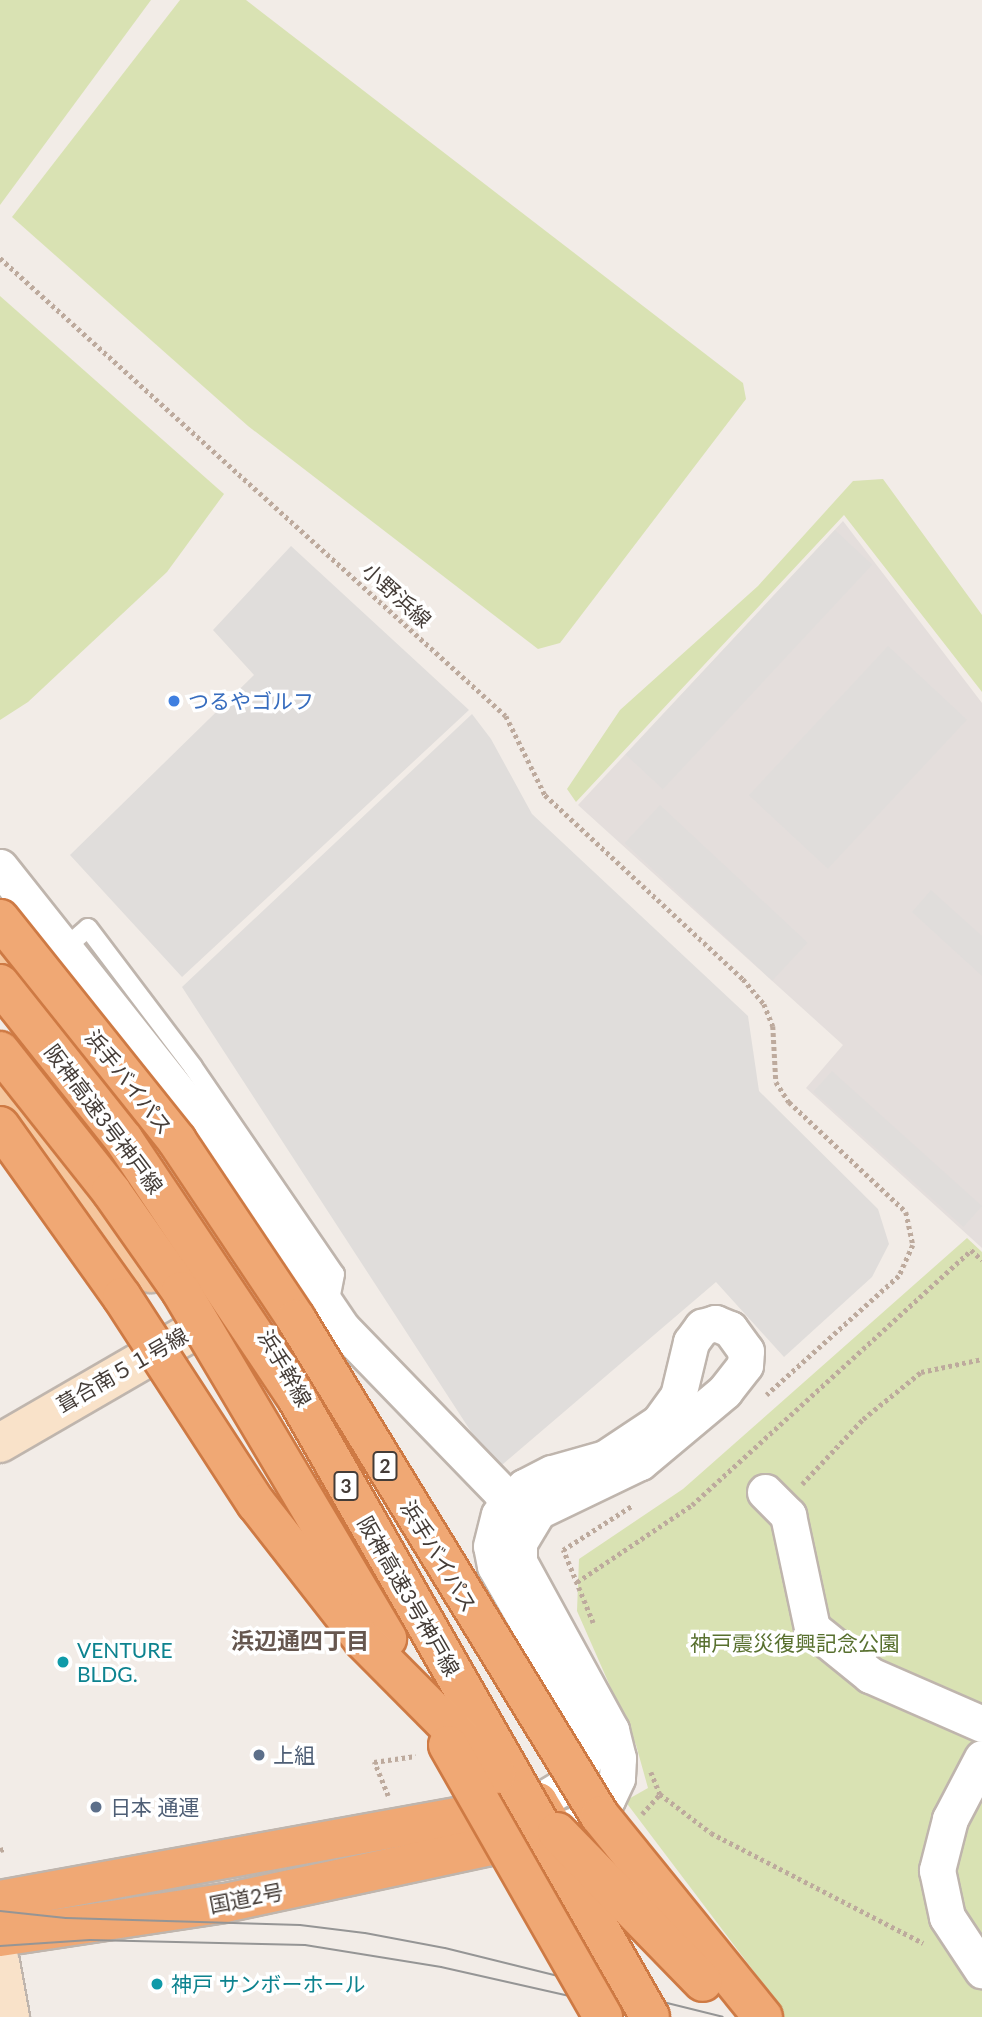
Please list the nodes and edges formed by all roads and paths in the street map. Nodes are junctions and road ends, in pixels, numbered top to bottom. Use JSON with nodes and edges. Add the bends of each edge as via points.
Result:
{"nodes":[{"id":1,"x":0,"y":258,"type":"edge"},
{"id":2,"x":0,"y":867,"type":"edge"},
{"id":3,"x":0,"y":919,"type":"edge"},
{"id":4,"x":0,"y":955,"type":"edge"},
{"id":5,"x":743,"y":979,"type":"dead end"},
{"id":6,"x":0,"y":984,"type":"edge"},
{"id":7,"x":0,"y":1051,"type":"edge"},
{"id":8,"x":0,"y":1097,"type":"edge"},
{"id":9,"x":0,"y":1126,"type":"edge"},
{"id":10,"x":982,"y":1260,"type":"edge"},
{"id":11,"x":247,"y":1301,"type":"junction"},
{"id":12,"x":197,"y":1327,"type":"junction"},
{"id":13,"x":982,"y":1359,"type":"edge"},
{"id":14,"x":0,"y":1443,"type":"edge"},
{"id":15,"x":729,"y":1472,"type":"junction"},
{"id":16,"x":751,"y":1485,"type":"junction"},
{"id":17,"x":509,"y":1503,"type":"junction"},
{"id":18,"x":523,"y":1535,"type":"junction"},
{"id":19,"x":577,"y":1582,"type":"dead end"},
{"id":20,"x":982,"y":1724,"type":"edge"},
{"id":21,"x":982,"y":1758,"type":"edge"},
{"id":22,"x":472,"y":1812,"type":"junction"},
{"id":23,"x":640,"y":1816,"type":"dead end"},
{"id":24,"x":547,"y":1817,"type":"junction"},
{"id":25,"x":489,"y":1847,"type":"junction"},
{"id":26,"x":0,"y":1900,"type":"edge"},
{"id":27,"x":0,"y":1937,"type":"edge"},
{"id":28,"x":933,"y":1948,"type":"dead end"},
{"id":29,"x":0,"y":1962,"type":"edge"},
{"id":30,"x":982,"y":1970,"type":"edge"},
{"id":31,"x":10,"y":2017,"type":"edge"},
{"id":32,"x":585,"y":2017,"type":"edge"},
{"id":33,"x":603,"y":2017,"type":"edge"},
{"id":34,"x":650,"y":2017,"type":"edge"},
{"id":35,"x":664,"y":2017,"type":"edge"},
{"id":36,"x":736,"y":2017,"type":"edge"},
{"id":37,"x":763,"y":2017,"type":"edge"}],
"edges":[{"from":1,"to":5,"type":"path","name":"小野浜線","via":[[506,716],[545,795]]},
{"from":2,"to":17,"type":"street","via":[[206,1127],[343,1329]]},
{"from":3,"to":37,"type":"highway","name":"浜手バイパス","number":"2","bridge":true,"via":[[177,1142],[296,1319],[600,1816]]},
{"from":4,"to":11,"type":"main road","name":"浜手幹線","via":[[118,1103]]},
{"from":6,"to":34,"type":"highway","name":"阪神高速3号神戸線","number":"3","bridge":true,"via":[[124,1140],[295,1395]]},
{"from":7,"to":33,"type":"highway","name":"阪神高速3号神戸線","number":"3","bridge":true,"via":[[111,1191],[181,1291],[284,1459]]},
{"from":8,"to":12,"type":"main road"},
{"from":9,"to":36,"type":"highway","bridge":true,"via":[[122,1297],[256,1503],[363,1640],[473,1754],[607,1878]]},
{"from":10,"to":15,"type":"path","via":[[971,1250]]},
{"from":11,"to":12,"type":"street","name":"葺合南５１号線"},
{"from":11,"to":24,"type":"main road","name":"浜手幹線"},
{"from":12,"to":14,"type":"street","name":"葺合南５１号線"},
{"from":12,"to":22,"type":"main road"},
{"from":13,"to":16,"type":"path","via":[[921,1372],[863,1419],[819,1472],[794,1491]]},
{"from":15,"to":16,"type":"path"},
{"from":15,"to":19,"type":"path","via":[[692,1505]]},
{"from":16,"to":20,"type":"street","via":[[788,1515],[812,1628],[870,1675]]},
{"from":17,"to":18,"type":"street"},
{"from":17,"to":18,"type":"street","via":[[524,1487],[605,1458],[659,1422],[678,1396],[691,1342],[702,1327],[715,1323],[741,1339],[745,1365],[725,1391],[640,1462],[538,1511]]},
{"from":17,"to":24,"type":"street","via":[[499,1515],[491,1546],[495,1566],[590,1732],[584,1761]]},
{"from":18,"to":24,"type":"street","via":[[519,1562],[611,1730],[618,1758],[617,1777],[607,1799],[586,1821]]},
{"from":21,"to":30,"type":"street","via":[[950,1819],[937,1870],[947,1917]]},
{"from":22,"to":24,"type":"highway","name":"国道2号"},
{"from":22,"to":25,"type":"highway"},
{"from":22,"to":26,"type":"highway","name":"国道2号"},
{"from":23,"to":28,"type":"path","via":[[660,1794],[711,1833]]},
{"from":24,"to":25,"type":"highway","name":"国道2号"},
{"from":24,"to":35,"type":"highway"},
{"from":25,"to":27,"type":"highway","name":"国道2号","via":[[225,1903]]},
{"from":25,"to":32,"type":"highway"},
{"from":29,"to":31,"type":"street"}]}
